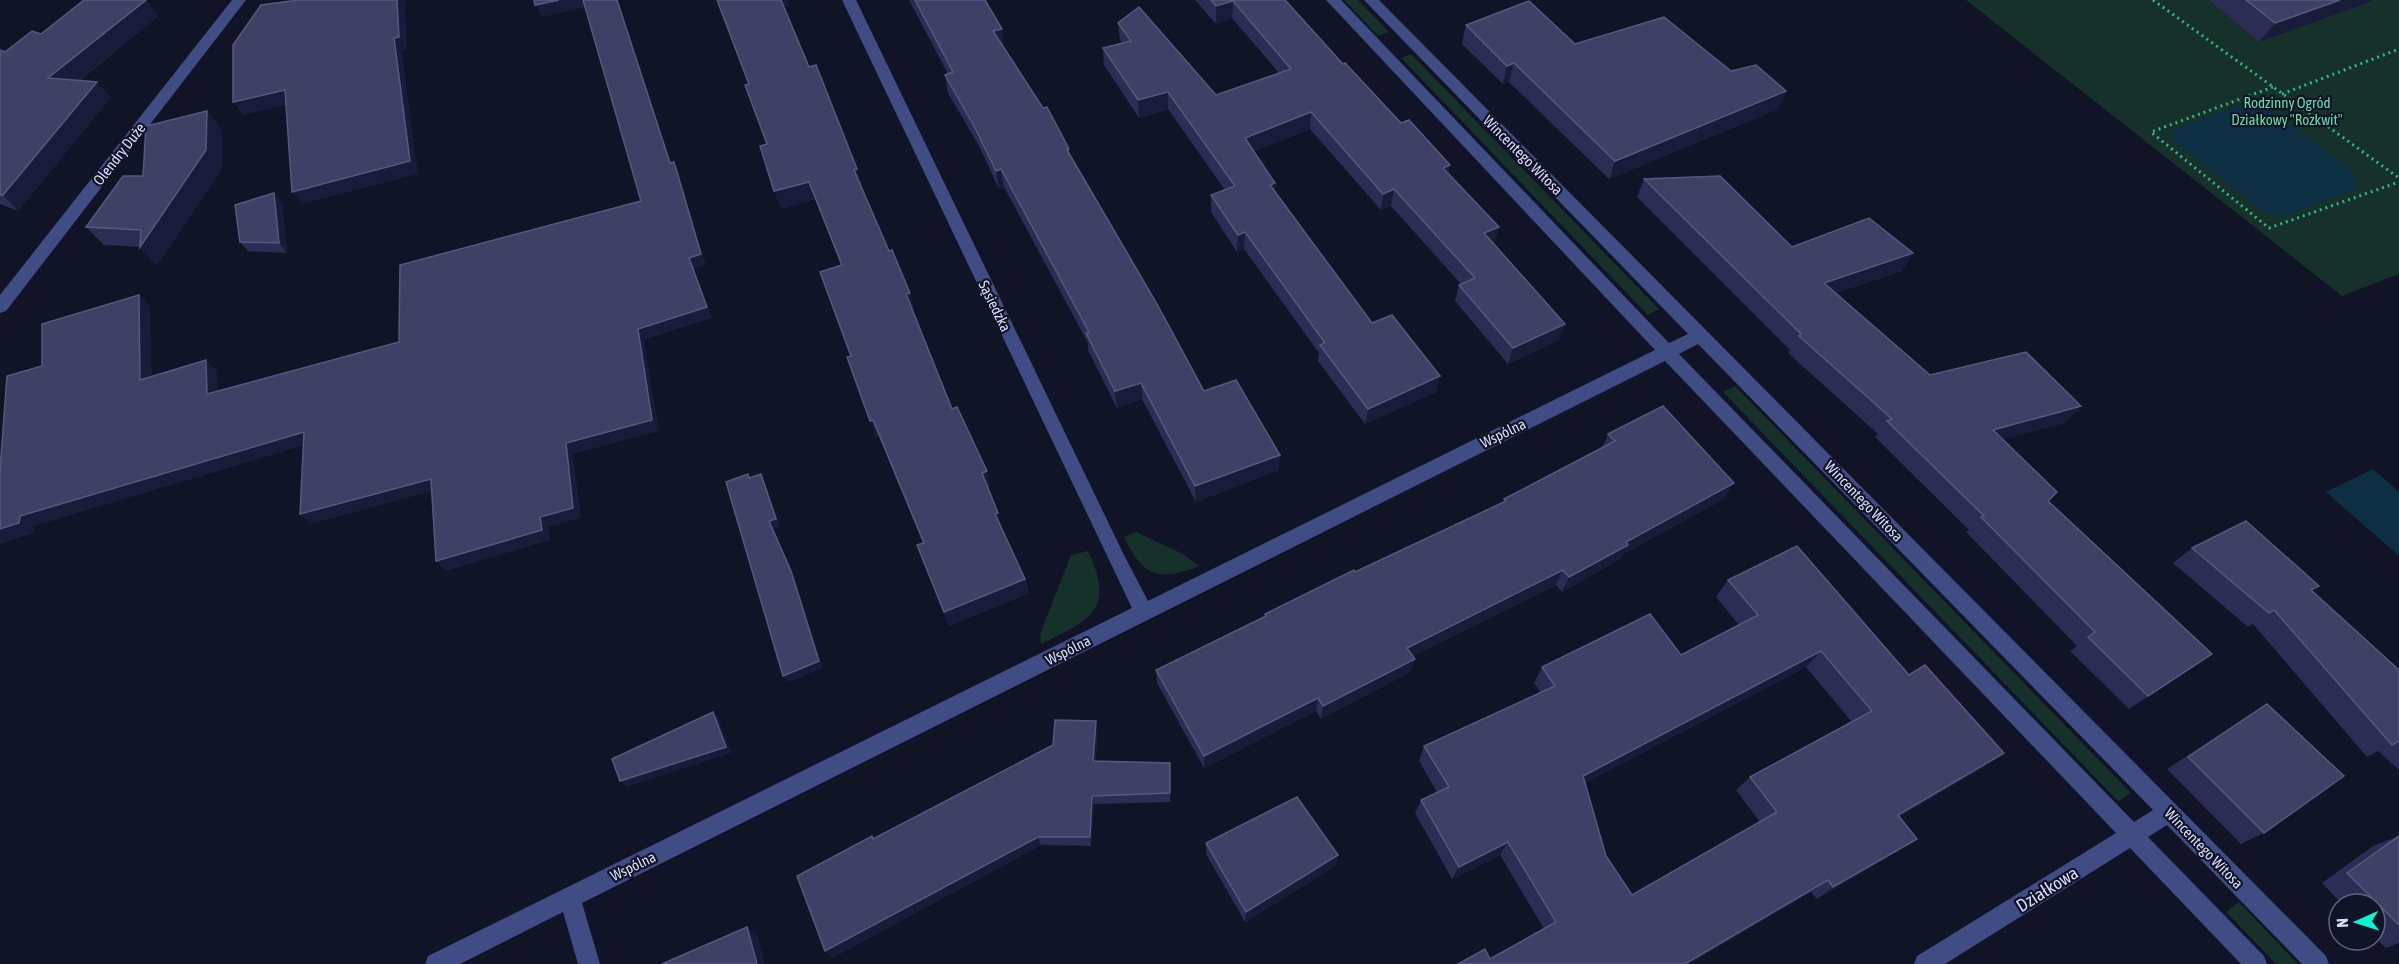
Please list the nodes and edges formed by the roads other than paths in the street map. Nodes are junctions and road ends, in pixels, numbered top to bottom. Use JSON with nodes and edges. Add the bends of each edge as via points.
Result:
{"nodes":[{"id":1,"x":238,"y":0,"type":"edge"},
{"id":2,"x":849,"y":0,"type":"edge"},
{"id":3,"x":1333,"y":0,"type":"edge"},
{"id":4,"x":1371,"y":0,"type":"edge"},
{"id":5,"x":1408,"y":39,"type":"junction"},
{"id":6,"x":1380,"y":50,"type":"junction"},
{"id":7,"x":0,"y":307,"type":"edge"},
{"id":8,"x":1701,"y":335,"type":"junction"},
{"id":9,"x":1666,"y":352,"type":"junction"},
{"id":10,"x":1144,"y":612,"type":"junction"},
{"id":11,"x":2169,"y":812,"type":"junction"},
{"id":12,"x":2134,"y":836,"type":"junction"},
{"id":13,"x":569,"y":897,"type":"junction"},
{"id":14,"x":435,"y":964,"type":"edge"},
{"id":15,"x":589,"y":964,"type":"edge"},
{"id":16,"x":1925,"y":964,"type":"edge"},
{"id":17,"x":2256,"y":964,"type":"edge"},
{"id":18,"x":2318,"y":964,"type":"edge"}],
"edges":[{"from":1,"to":7,"type":"street","name":"Olendry Duże"},
{"from":2,"to":10,"type":"street","name":"Sąsiedzka"},
{"from":3,"to":6,"type":"street","name":"Wincentego Witosa"},
{"from":4,"to":5,"type":"street","name":"Wincentego Witosa"},
{"from":5,"to":6,"type":"street"},
{"from":5,"to":8,"type":"street","name":"Wincentego Witosa"},
{"from":6,"to":9,"type":"street","name":"Wincentego Witosa"},
{"from":8,"to":9,"type":"street","name":"Wspólna"},
{"from":8,"to":11,"type":"street","name":"Wincentego Witosa"},
{"from":9,"to":10,"type":"street","name":"Wspólna"},
{"from":9,"to":12,"type":"street","name":"Wincentego Witosa"},
{"from":10,"to":13,"type":"street","name":"Wspólna"},
{"from":11,"to":12,"type":"street","name":"Działkowa"},
{"from":11,"to":18,"type":"street","name":"Wincentego Witosa"},
{"from":12,"to":16,"type":"street","name":"Działkowa"},
{"from":12,"to":17,"type":"street","name":"Wincentego Witosa"},
{"from":13,"to":14,"type":"street","name":"Wspólna"},
{"from":13,"to":15,"type":"street"}]}
